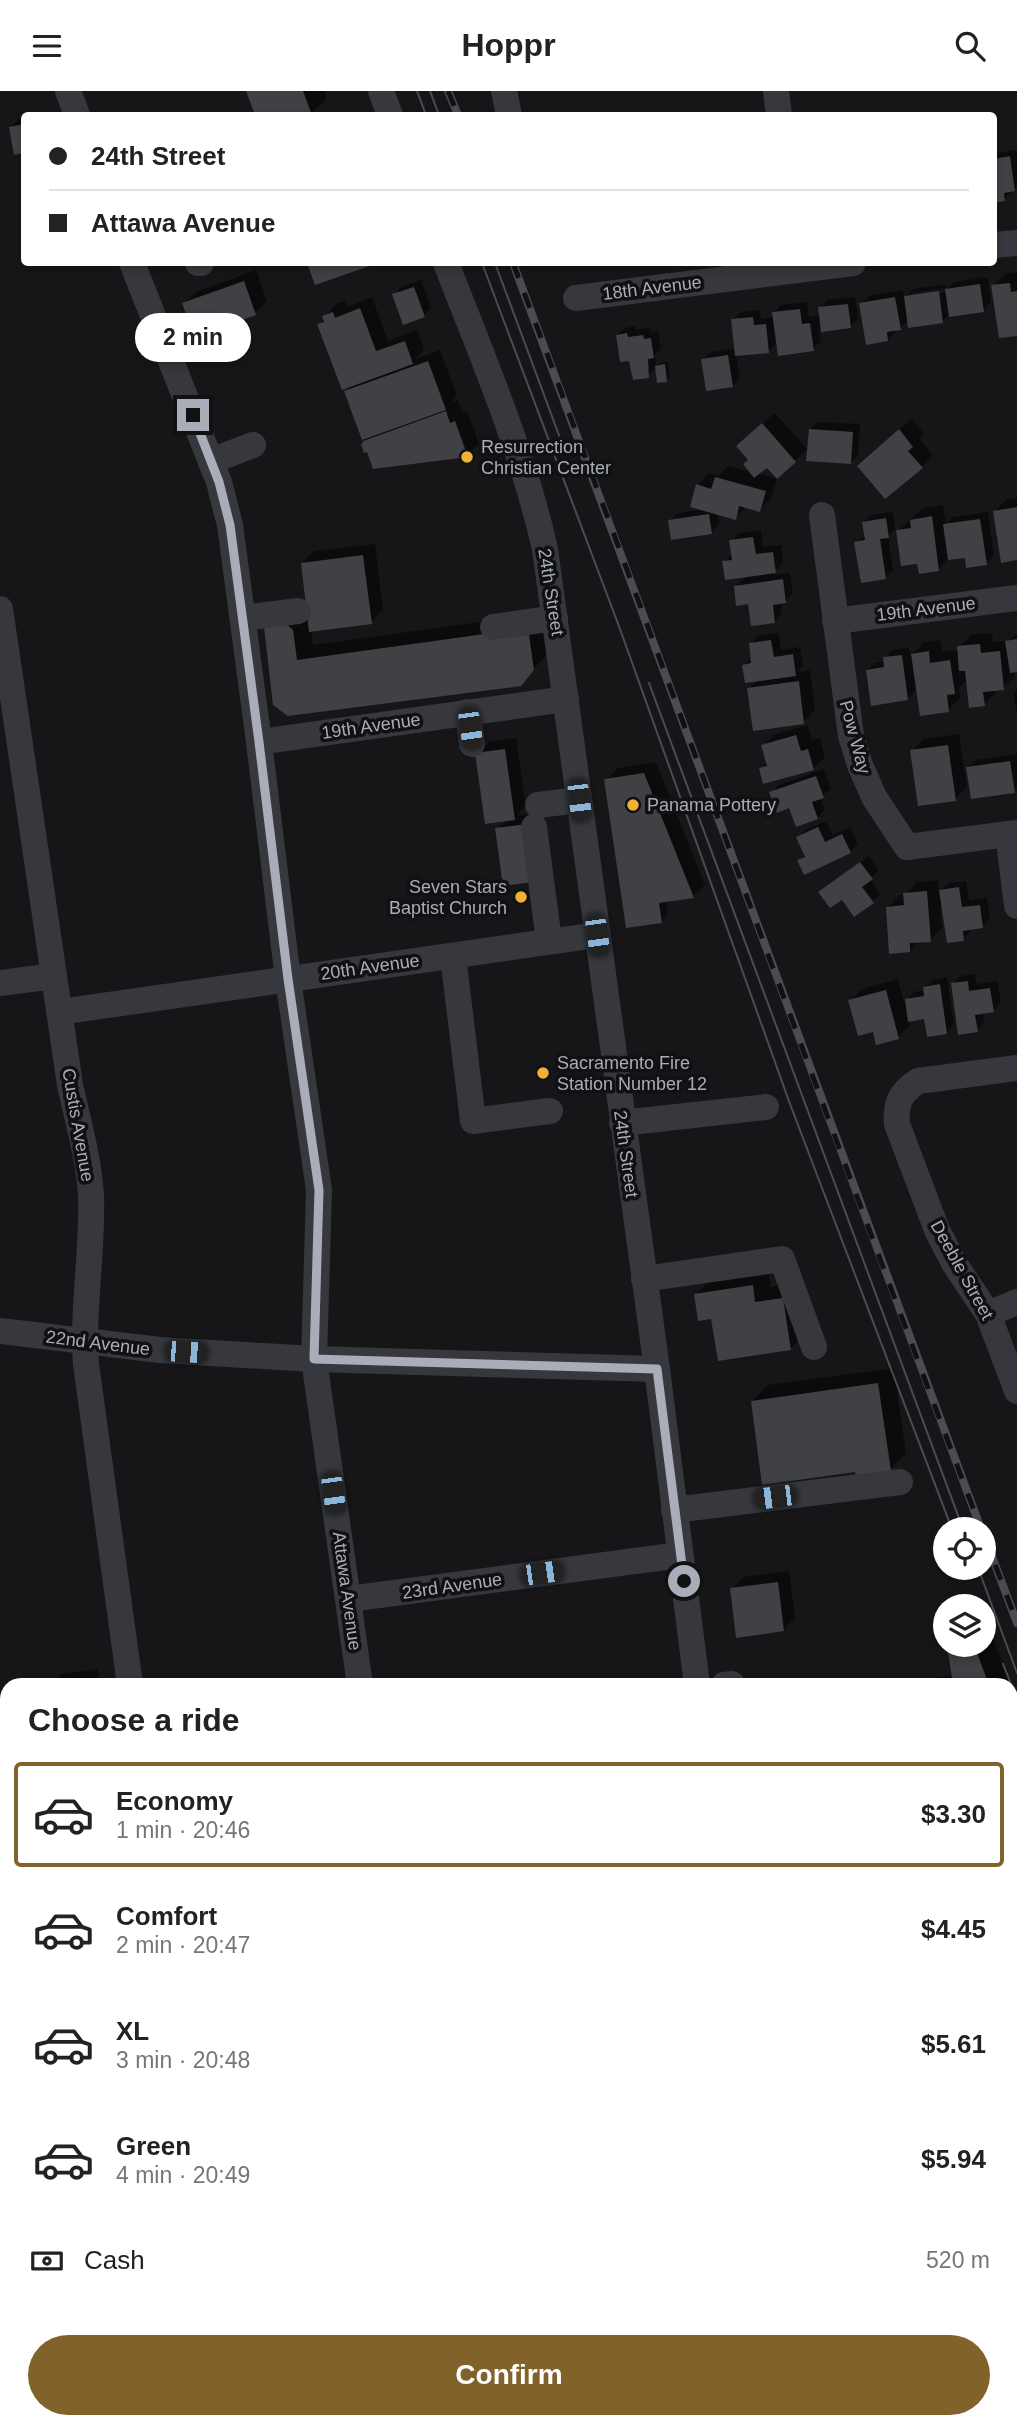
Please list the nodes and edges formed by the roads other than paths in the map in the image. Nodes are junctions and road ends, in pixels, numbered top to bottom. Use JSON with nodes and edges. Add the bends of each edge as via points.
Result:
{"nodes":[{"id":1,"x":68,"y":91,"type":"edge"},
{"id":2,"x":381,"y":91,"type":"edge"},
{"id":3,"x":504,"y":91,"type":"edge"},
{"id":4,"x":776,"y":91,"type":"edge"},
{"id":5,"x":76,"y":112,"type":"edge"},
{"id":6,"x":389,"y":112,"type":"edge"},
{"id":7,"x":508,"y":112,"type":"edge"},
{"id":8,"x":779,"y":112,"type":"edge"},
{"id":9,"x":1017,"y":243,"type":"edge"},
{"id":10,"x":997,"y":245,"type":"edge"},
{"id":11,"x":133,"y":266,"type":"edge"},
{"id":12,"x":447,"y":266,"type":"edge"},
{"id":13,"x":799,"y":266,"type":"edge"},
{"id":14,"x":576,"y":298,"type":"dead end"},
{"id":15,"x":253,"y":446,"type":"dead end"},
{"id":16,"x":211,"y":461,"type":"junction"},
{"id":17,"x":822,"y":515,"type":"dead end"},
{"id":18,"x":1017,"y":597,"type":"edge"},
{"id":19,"x":0,"y":609,"type":"edge"},
{"id":20,"x":298,"y":611,"type":"dead end"},
{"id":21,"x":243,"y":618,"type":"junction"},
{"id":22,"x":555,"y":618,"type":"junction"},
{"id":23,"x":835,"y":621,"type":"junction"},
{"id":24,"x":493,"y":627,"type":"dead end"},
{"id":25,"x":566,"y":699,"type":"junction"},
{"id":26,"x":468,"y":712,"type":"junction"},
{"id":27,"x":259,"y":742,"type":"junction"},
{"id":28,"x":472,"y":744,"type":"dead end"},
{"id":29,"x":579,"y":800,"type":"junction"},
{"id":30,"x":1012,"y":833,"type":"edge"},
{"id":31,"x":1017,"y":906,"type":"edge"},
{"id":32,"x":597,"y":935,"type":"junction"},
{"id":33,"x":549,"y":941,"type":"junction"},
{"id":34,"x":453,"y":956,"type":"junction"},
{"id":35,"x":54,"y":976,"type":"junction"},
{"id":36,"x":288,"y":979,"type":"junction"},
{"id":37,"x":0,"y":983,"type":"edge"},
{"id":38,"x":59,"y":1012,"type":"junction"},
{"id":39,"x":1017,"y":1067,"type":"edge"},
{"id":40,"x":765,"y":1107,"type":"dead end"},
{"id":41,"x":550,"y":1111,"type":"dead end"},
{"id":42,"x":622,"y":1123,"type":"junction"},
{"id":43,"x":644,"y":1279,"type":"junction"},
{"id":44,"x":1017,"y":1302,"type":"edge"},
{"id":45,"x":988,"y":1314,"type":"junction"},
{"id":46,"x":0,"y":1331,"type":"edge"},
{"id":47,"x":84,"y":1341,"type":"junction"},
{"id":48,"x":814,"y":1347,"type":"dead end"},
{"id":49,"x":314,"y":1359,"type":"junction"},
{"id":50,"x":657,"y":1369,"type":"junction"},
{"id":51,"x":1017,"y":1391,"type":"edge"},
{"id":52,"x":900,"y":1482,"type":"dead end"},
{"id":53,"x":674,"y":1510,"type":"junction"},
{"id":54,"x":680,"y":1555,"type":"junction"},
{"id":55,"x":349,"y":1599,"type":"junction"},
{"id":56,"x":129,"y":1678,"type":"edge"},
{"id":57,"x":359,"y":1678,"type":"edge"},
{"id":58,"x":696,"y":1678,"type":"edge"}],
"edges":[{"from":1,"to":5,"type":"street"},
{"from":2,"to":6,"type":"street"},
{"from":3,"to":7,"type":"street"},
{"from":4,"to":8,"type":"street"},
{"from":9,"to":10,"type":"street"},
{"from":11,"to":16,"type":"street","name":"Attawa Avenue"},
{"from":12,"to":22,"type":"street","name":"24th Street","via":[[530,489]]},
{"from":13,"to":14,"type":"street","name":"18th Avenue"},
{"from":15,"to":16,"type":"street"},
{"from":16,"to":21,"type":"street","name":"Attawa Avenue","via":[[230,525]]},
{"from":17,"to":23,"type":"street","name":"Pow Way"},
{"from":18,"to":23,"type":"street","name":"19th Avenue"},
{"from":19,"to":35,"type":"street","name":"Custis Avenue"},
{"from":20,"to":21,"type":"street"},
{"from":21,"to":27,"type":"street","name":"Attawa Avenue"},
{"from":22,"to":24,"type":"street"},
{"from":22,"to":25,"type":"street","name":"24th Street"},
{"from":23,"to":30,"type":"street","name":"Pow Way","via":[[847,717],[860,765],[874,797],[907,847]]},
{"from":25,"to":26,"type":"street","name":"19th Avenue"},
{"from":25,"to":29,"type":"street","name":"24th Street"},
{"from":26,"to":27,"type":"street","name":"19th Avenue"},
{"from":26,"to":28,"type":"street"},
{"from":27,"to":36,"type":"street","name":"Attawa Avenue"},
{"from":29,"to":32,"type":"street","name":"24th Street"},
{"from":29,"to":33,"type":"street","via":[[536,816]]},
{"from":30,"to":31,"type":"street"},
{"from":32,"to":33,"type":"street","name":"20th Avenue"},
{"from":32,"to":42,"type":"street","name":"24th Street"},
{"from":33,"to":34,"type":"street","name":"20th Avenue"},
{"from":34,"to":36,"type":"street","name":"20th Avenue"},
{"from":34,"to":41,"type":"street","via":[[474,1121]]},
{"from":35,"to":37,"type":"street"},
{"from":35,"to":38,"type":"street","name":"Custis Avenue"},
{"from":36,"to":38,"type":"street","name":"20th Avenue"},
{"from":36,"to":49,"type":"street","name":"Attawa Avenue","via":[[319,1190]]},
{"from":38,"to":47,"type":"street","name":"Custis Avenue","via":[[91,1194]]},
{"from":39,"to":45,"type":"street","name":"Deeble Street","via":[[918,1081],[907,1088],[895,1109],[937,1230]]},
{"from":40,"to":42,"type":"street"},
{"from":42,"to":43,"type":"street","name":"24th Street"},
{"from":43,"to":48,"type":"street","via":[[782,1259]]},
{"from":43,"to":50,"type":"street","name":"24th Street"},
{"from":44,"to":45,"type":"street"},
{"from":45,"to":51,"type":"street","name":"Deeble Street"},
{"from":46,"to":47,"type":"street","name":"22nd Avenue"},
{"from":47,"to":49,"type":"street","name":"22nd Avenue"},
{"from":47,"to":56,"type":"street","name":"Custis Avenue"},
{"from":49,"to":50,"type":"street","name":"22nd Avenue"},
{"from":49,"to":55,"type":"street","name":"Attawa Avenue"},
{"from":50,"to":53,"type":"street","name":"24th Street"},
{"from":52,"to":53,"type":"street"},
{"from":53,"to":54,"type":"street","name":"24th Street"},
{"from":54,"to":55,"type":"street","name":"23rd Avenue"},
{"from":54,"to":58,"type":"street","name":"24th Street"},
{"from":55,"to":57,"type":"street","name":"Attawa Avenue"}]}
